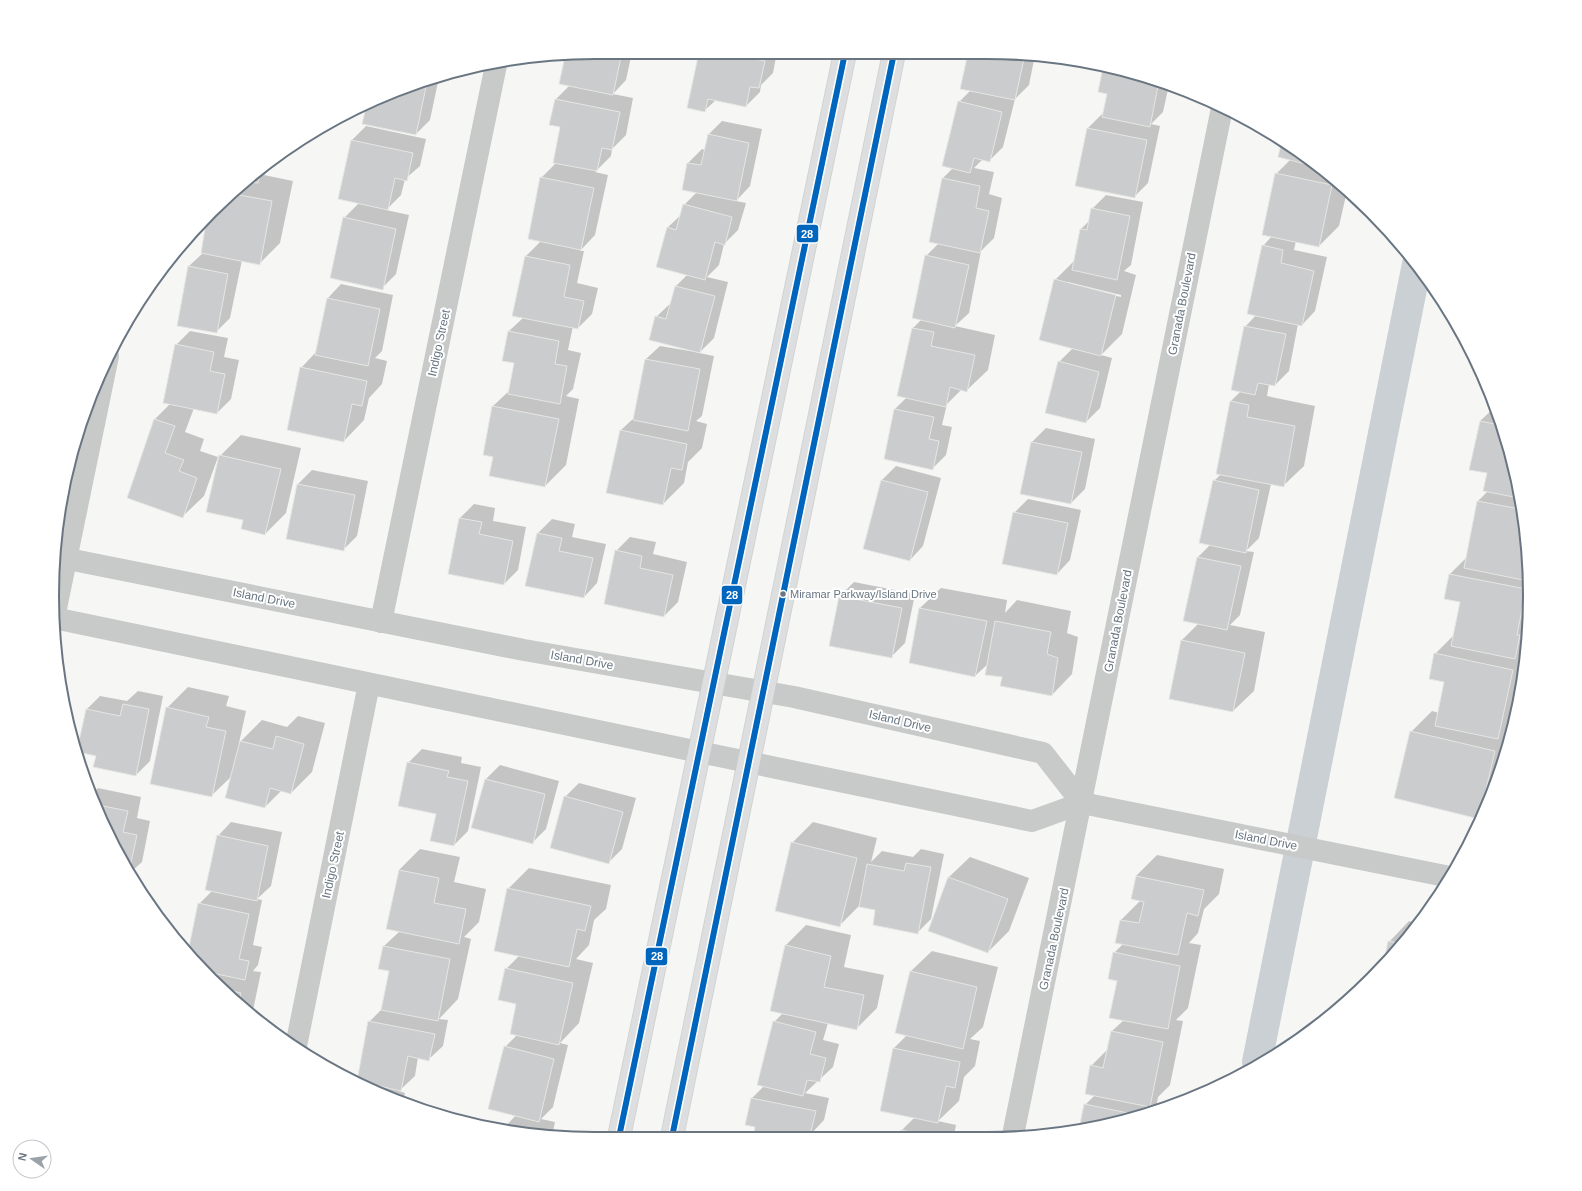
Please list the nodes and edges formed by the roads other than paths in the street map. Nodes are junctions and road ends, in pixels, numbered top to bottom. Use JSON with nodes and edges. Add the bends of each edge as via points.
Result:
{"nodes":[{"id":1,"x":844,"y":59,"type":"edge"},
{"id":2,"x":893,"y":59,"type":"edge"},
{"id":3,"x":495,"y":68,"type":"edge"},
{"id":4,"x":1221,"y":113,"type":"edge"},
{"id":5,"x":101,"y":389,"type":"edge"},
{"id":6,"x":62,"y":558,"type":"edge"},
{"id":7,"x":60,"y":576,"type":"edge"},
{"id":8,"x":60,"y":619,"type":"edge"},
{"id":9,"x":381,"y":622,"type":"junction"},
{"id":10,"x":713,"y":683,"type":"junction"},
{"id":11,"x":369,"y":684,"type":"junction"},
{"id":12,"x":763,"y":691,"type":"junction"},
{"id":13,"x":699,"y":750,"type":"junction"},
{"id":14,"x":749,"y":761,"type":"junction"},
{"id":15,"x":1082,"y":803,"type":"junction"},
{"id":16,"x":1444,"y":876,"type":"edge"},
{"id":17,"x":297,"y":1042,"type":"edge"},
{"id":18,"x":1014,"y":1131,"type":"edge"},
{"id":19,"x":620,"y":1132,"type":"edge"},
{"id":20,"x":673,"y":1132,"type":"edge"}],
"edges":[{"from":1,"to":10,"type":"main road"},
{"from":2,"to":12,"type":"main road"},
{"from":3,"to":9,"type":"street","name":"Indigo Street"},
{"from":4,"to":15,"type":"street","name":"Granada Boulevard"},
{"from":5,"to":6,"type":"street"},
{"from":6,"to":7,"type":"street"},
{"from":6,"to":9,"type":"street","name":"Island Drive"},
{"from":8,"to":11,"type":"street"},
{"from":9,"to":10,"type":"street","name":"Island Drive"},
{"from":10,"to":12,"type":"street","name":"Island Drive"},
{"from":10,"to":13,"type":"main road"},
{"from":11,"to":13,"type":"street"},
{"from":11,"to":17,"type":"street","name":"Indigo Street"},
{"from":12,"to":14,"type":"main road"},
{"from":12,"to":15,"type":"street","name":"Island Drive","via":[[1043,753]]},
{"from":13,"to":14,"type":"street"},
{"from":13,"to":19,"type":"main road"},
{"from":14,"to":15,"type":"street","via":[[1032,821]]},
{"from":14,"to":20,"type":"main road"},
{"from":15,"to":16,"type":"street","name":"Island Drive"},
{"from":15,"to":18,"type":"street","name":"Granada Boulevard"}]}
